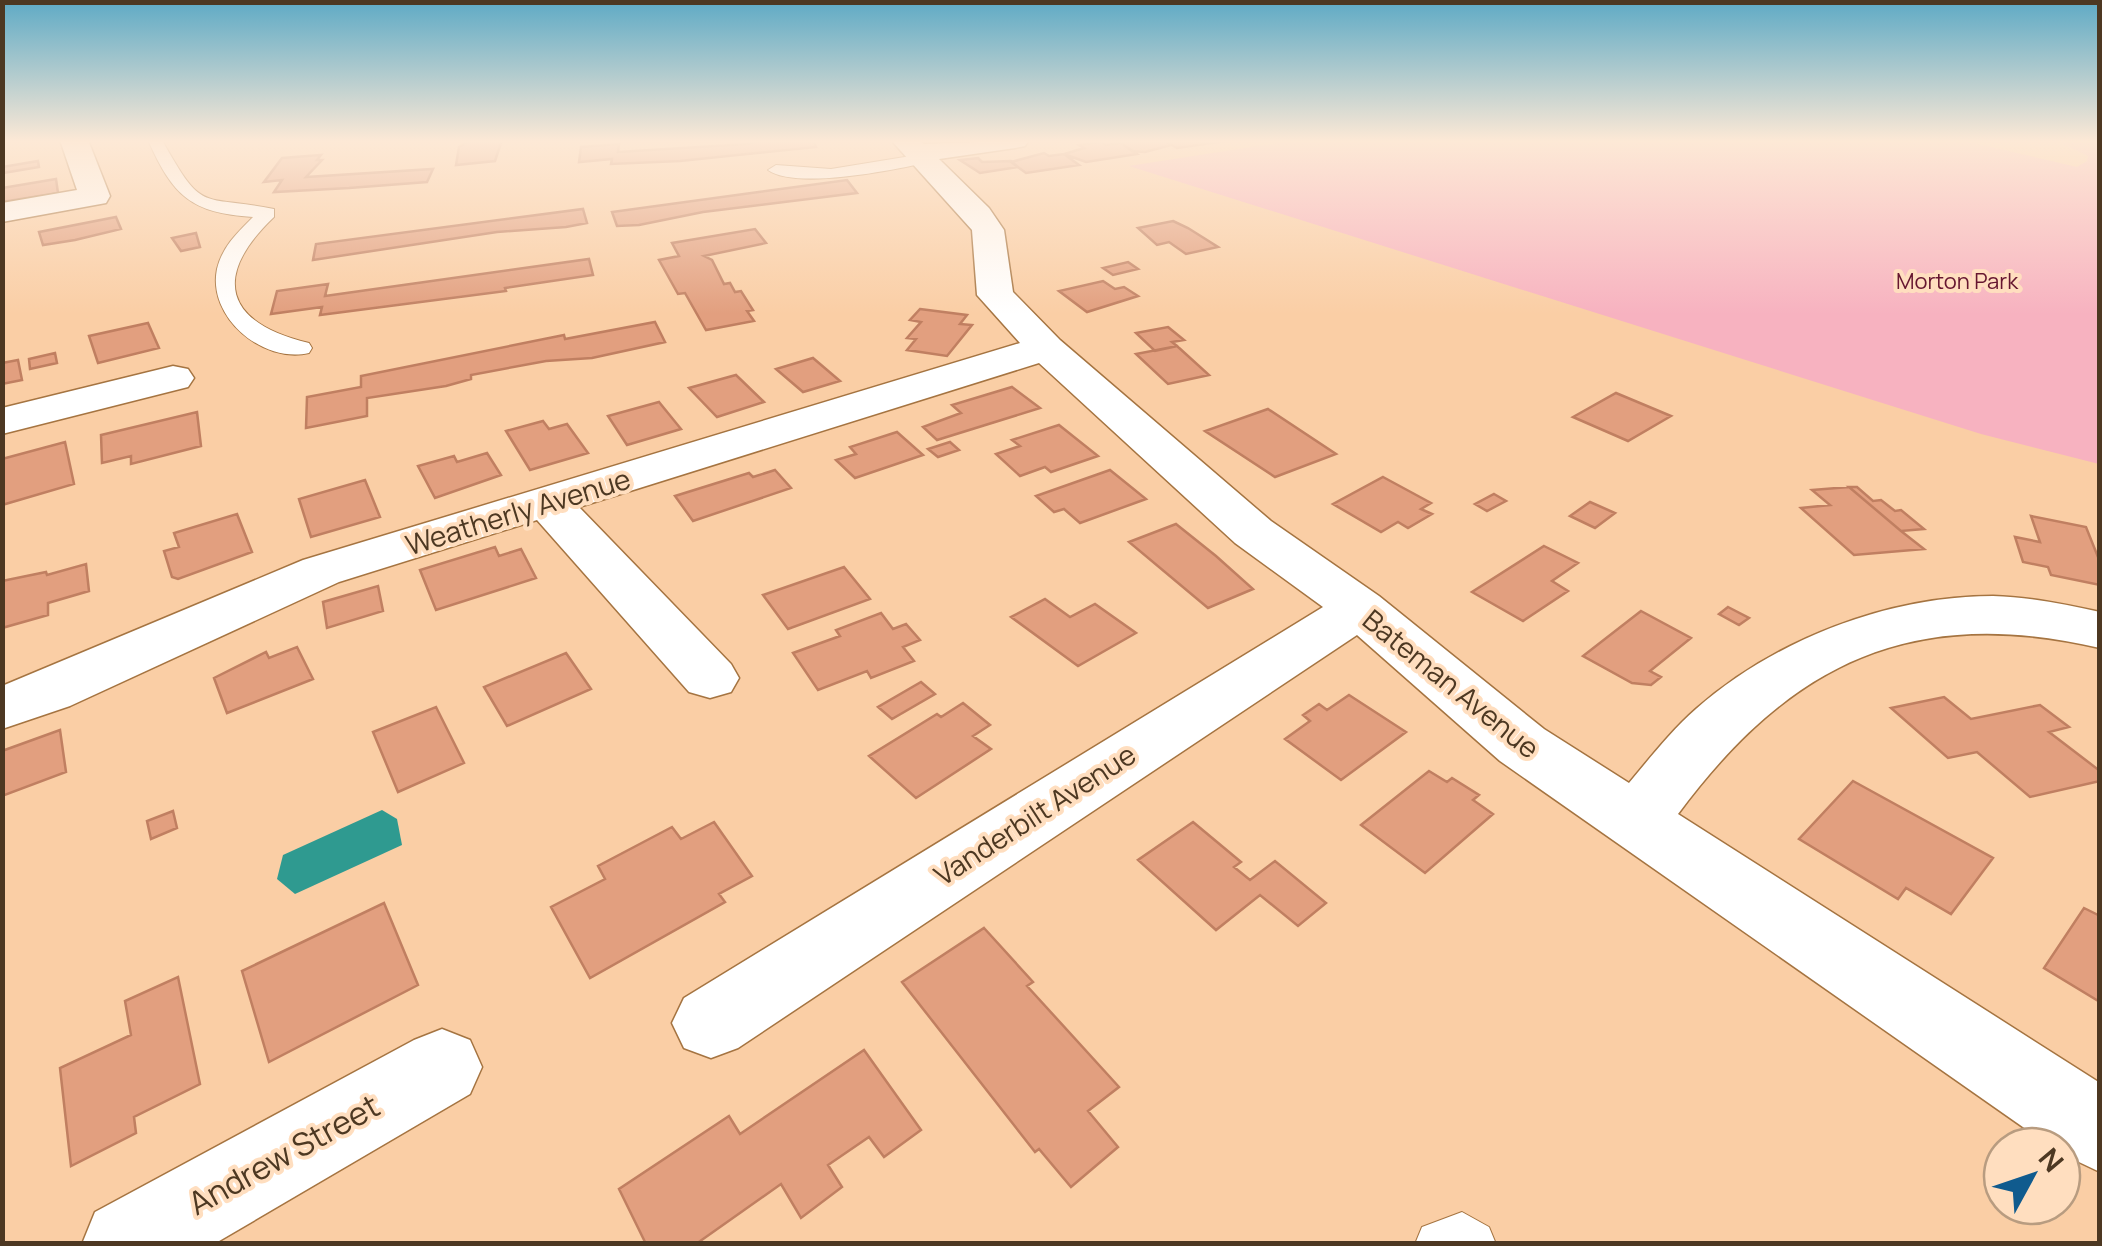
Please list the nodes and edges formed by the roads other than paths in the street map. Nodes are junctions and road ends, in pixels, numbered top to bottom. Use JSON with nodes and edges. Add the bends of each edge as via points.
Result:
{"nodes":[{"id":1,"x":83,"y":198,"type":"edge"},
{"id":2,"x":190,"y":198,"type":"edge"},
{"id":3,"x":962,"y":198,"type":"edge"},
{"id":4,"x":2,"y":213,"type":"edge"},
{"id":5,"x":302,"y":348,"type":"dead end"},
{"id":6,"x":1046,"y":348,"type":"junction"},
{"id":7,"x":173,"y":378,"type":"dead end"},
{"id":8,"x":2,"y":421,"type":"edge"},
{"id":9,"x":548,"y":504,"type":"junction"},
{"id":10,"x":1360,"y":608,"type":"junction"},
{"id":11,"x":2100,"y":630,"type":"edge"},
{"id":12,"x":710,"y":678,"type":"dead end"},
{"id":13,"x":2,"y":708,"type":"edge"},
{"id":14,"x":1634,"y":823,"type":"junction"},
{"id":15,"x":711,"y":1024,"type":"dead end"},
{"id":16,"x":442,"y":1067,"type":"dead end"},
{"id":17,"x":2100,"y":1131,"type":"edge"},
{"id":18,"x":127,"y":1244,"type":"edge"},
{"id":19,"x":1439,"y":1244,"type":"edge"},
{"id":20,"x":1472,"y":1244,"type":"edge"}],
"edges":[{"from":1,"to":4,"type":"street"},
{"from":2,"to":5,"type":"lane","via":[[268,213],[226,264],[222,281],[240,325],[268,342]]},
{"from":3,"to":6,"type":"street","name":"Bateman Avenue","via":[[988,230],[995,296]]},
{"from":6,"to":9,"type":"street","name":"Weatherly Avenue"},
{"from":6,"to":10,"type":"street","name":"Bateman Avenue","via":[[1253,532]]},
{"from":7,"to":8,"type":"street"},
{"from":9,"to":12,"type":"street"},
{"from":9,"to":13,"type":"street","name":"Weatherly Avenue","via":[[321,570]]},
{"from":10,"to":14,"type":"street","name":"Bateman Avenue","via":[[1522,745]]},
{"from":10,"to":15,"type":"street","name":"Vanderbilt Avenue"},
{"from":11,"to":14,"type":"street","via":[[2041,617],[1979,614],[1912,623],[1811,657],[1716,725]]},
{"from":14,"to":17,"type":"street","name":"Bateman Avenue"},
{"from":16,"to":18,"type":"street","name":"Andrew Street"},
{"from":19,"to":20,"type":"lane","via":[[1462,1236]]}]}
